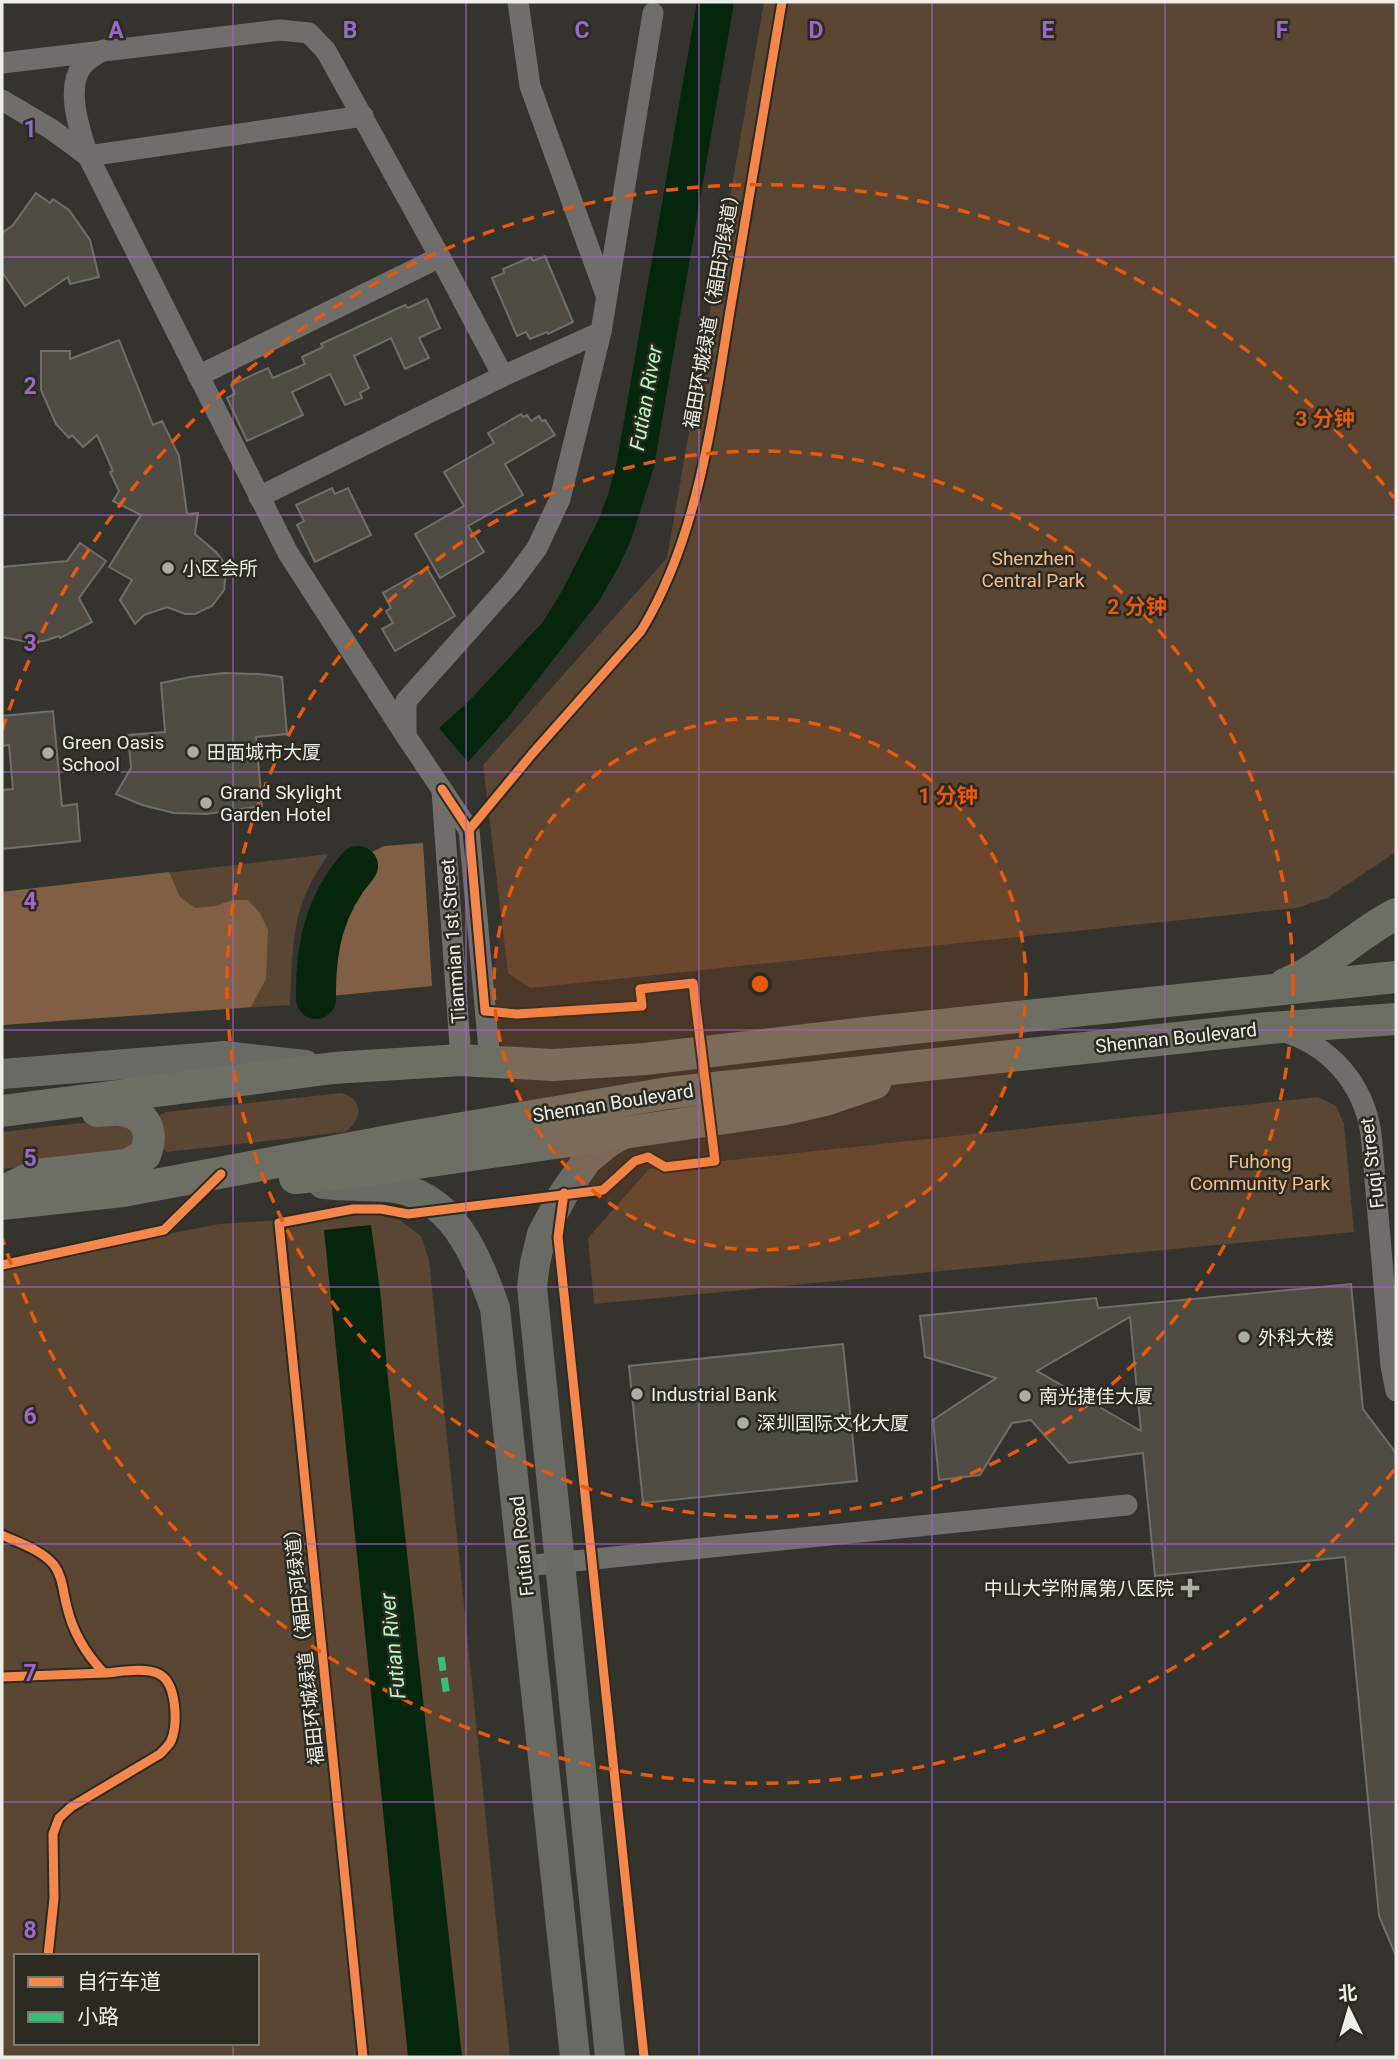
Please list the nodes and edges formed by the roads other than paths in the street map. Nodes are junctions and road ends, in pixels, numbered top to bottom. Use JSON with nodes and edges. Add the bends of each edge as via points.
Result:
{"nodes":[{"id":1,"x":518,"y":2,"type":"edge"},
{"id":2,"x":653,"y":13,"type":"dead end"},
{"id":3,"x":104,"y":50,"type":"junction"},
{"id":4,"x":36,"y":58,"type":"junction"},
{"id":5,"x":7,"y":82,"type":"edge"},
{"id":6,"x":75,"y":87,"type":"junction"},
{"id":7,"x":25,"y":114,"type":"junction"},
{"id":8,"x":363,"y":116,"type":"junction"},
{"id":9,"x":88,"y":156,"type":"junction"},
{"id":10,"x":440,"y":257,"type":"junction"},
{"id":11,"x":607,"y":297,"type":"junction"},
{"id":12,"x":601,"y":332,"type":"junction"},
{"id":13,"x":198,"y":376,"type":"junction"},
{"id":14,"x":502,"y":376,"type":"junction"},
{"id":15,"x":259,"y":497,"type":"junction"},
{"id":16,"x":406,"y":736,"type":"junction"},
{"id":17,"x":442,"y":789,"type":"junction"},
{"id":18,"x":1396,"y":914,"type":"edge"},
{"id":19,"x":1396,"y":977,"type":"edge"},
{"id":20,"x":1260,"y":992,"type":"junction"},
{"id":21,"x":1396,"y":1019,"type":"edge"},
{"id":22,"x":1269,"y":1028,"type":"junction"},
{"id":23,"x":475,"y":1060,"type":"junction"},
{"id":24,"x":912,"y":1067,"type":"junction"},
{"id":25,"x":333,"y":1068,"type":"junction"},
{"id":26,"x":2,"y":1074,"type":"edge"},
{"id":27,"x":47,"y":1106,"type":"junction"},
{"id":28,"x":2,"y":1111,"type":"edge"},
{"id":29,"x":625,"y":1133,"type":"junction"},
{"id":30,"x":221,"y":1174,"type":"junction"},
{"id":31,"x":288,"y":1178,"type":"junction"},
{"id":32,"x":2,"y":1192,"type":"edge"},
{"id":33,"x":2,"y":1204,"type":"edge"},
{"id":34,"x":1396,"y":1391,"type":"edge"},
{"id":35,"x":1127,"y":1505,"type":"dead end"},
{"id":36,"x":559,"y":1562,"type":"junction"},
{"id":37,"x":525,"y":1566,"type":"junction"},
{"id":38,"x":575,"y":2057,"type":"edge"},
{"id":39,"x":610,"y":2057,"type":"edge"}],
"edges":[{"from":1,"to":11,"type":"street","via":[[530,86]]},
{"from":2,"to":11,"type":"street"},
{"from":3,"to":4,"type":"street"},
{"from":3,"to":6,"type":"street","via":[[82,66]]},
{"from":3,"to":8,"type":"street","via":[[280,30],[309,33],[326,51]]},
{"from":4,"to":5,"type":"street"},
{"from":4,"to":6,"type":"street","via":[[63,64]]},
{"from":5,"to":7,"type":"street"},
{"from":6,"to":7,"type":"street","via":[[63,114],[44,120]]},
{"from":6,"to":9,"type":"street"},
{"from":7,"to":9,"type":"street"},
{"from":8,"to":9,"type":"street"},
{"from":8,"to":10,"type":"street"},
{"from":9,"to":13,"type":"street"},
{"from":10,"to":13,"type":"street"},
{"from":10,"to":14,"type":"street"},
{"from":11,"to":12,"type":"street"},
{"from":12,"to":14,"type":"street"},
{"from":12,"to":16,"type":"street","via":[[560,499],[537,548],[406,701]]},
{"from":13,"to":15,"type":"street"},
{"from":14,"to":15,"type":"street"},
{"from":15,"to":16,"type":"street","via":[[288,553]]},
{"from":16,"to":17,"type":"street"},
{"from":17,"to":23,"type":"street","name":"Tianmian 1st Street","via":[[458,1007]]},
{"from":17,"to":23,"type":"street","name":"Tianmian 1st Street","via":[[469,830]]},
{"from":18,"to":20,"type":"main road","via":[[1308,973]]},
{"from":19,"to":20,"type":"main road","name":"Shennan Boulevard"},
{"from":20,"to":23,"type":"main road","name":"Shennan Boulevard","via":[[645,1059],[553,1065]]},
{"from":21,"to":22,"type":"main road","name":"Shennan Boulevard"},
{"from":22,"to":24,"type":"main road","name":"Shennan Boulevard"},
{"from":22,"to":34,"type":"street","name":"Fuqi Street","via":[[1322,1050],[1349,1077],[1366,1110]]},
{"from":23,"to":25,"type":"main road","name":"Shennan Boulevard"},
{"from":24,"to":29,"type":"main road","via":[[865,1087],[786,1109]]},
{"from":24,"to":30,"type":"main road","name":"Shennan Boulevard","via":[[668,1093]]},
{"from":25,"to":26,"type":"main road","via":[[225,1056]]},
{"from":25,"to":27,"type":"main road","name":"Shennan Boulevard"},
{"from":27,"to":28,"type":"main road","name":"Shennan Boulevard"},
{"from":27,"to":32,"type":"main road","via":[[138,1115],[147,1126],[150,1142],[145,1155],[127,1165],[36,1175]]},
{"from":29,"to":31,"type":"main road"},
{"from":29,"to":36,"type":"main road","name":"Futian Road","via":[[587,1160],[542,1234],[535,1263],[533,1315]]},
{"from":30,"to":31,"type":"main road"},
{"from":30,"to":33,"type":"main road","name":"Shennan Boulevard","via":[[123,1191]]},
{"from":31,"to":37,"type":"main road","name":"Futian Road","via":[[413,1192],[443,1209],[458,1229],[495,1308]]},
{"from":35,"to":36,"type":"street"},
{"from":36,"to":37,"type":"street"},
{"from":36,"to":39,"type":"main road","name":"Futian Road"},
{"from":37,"to":38,"type":"main road","name":"Futian Road"}]}
